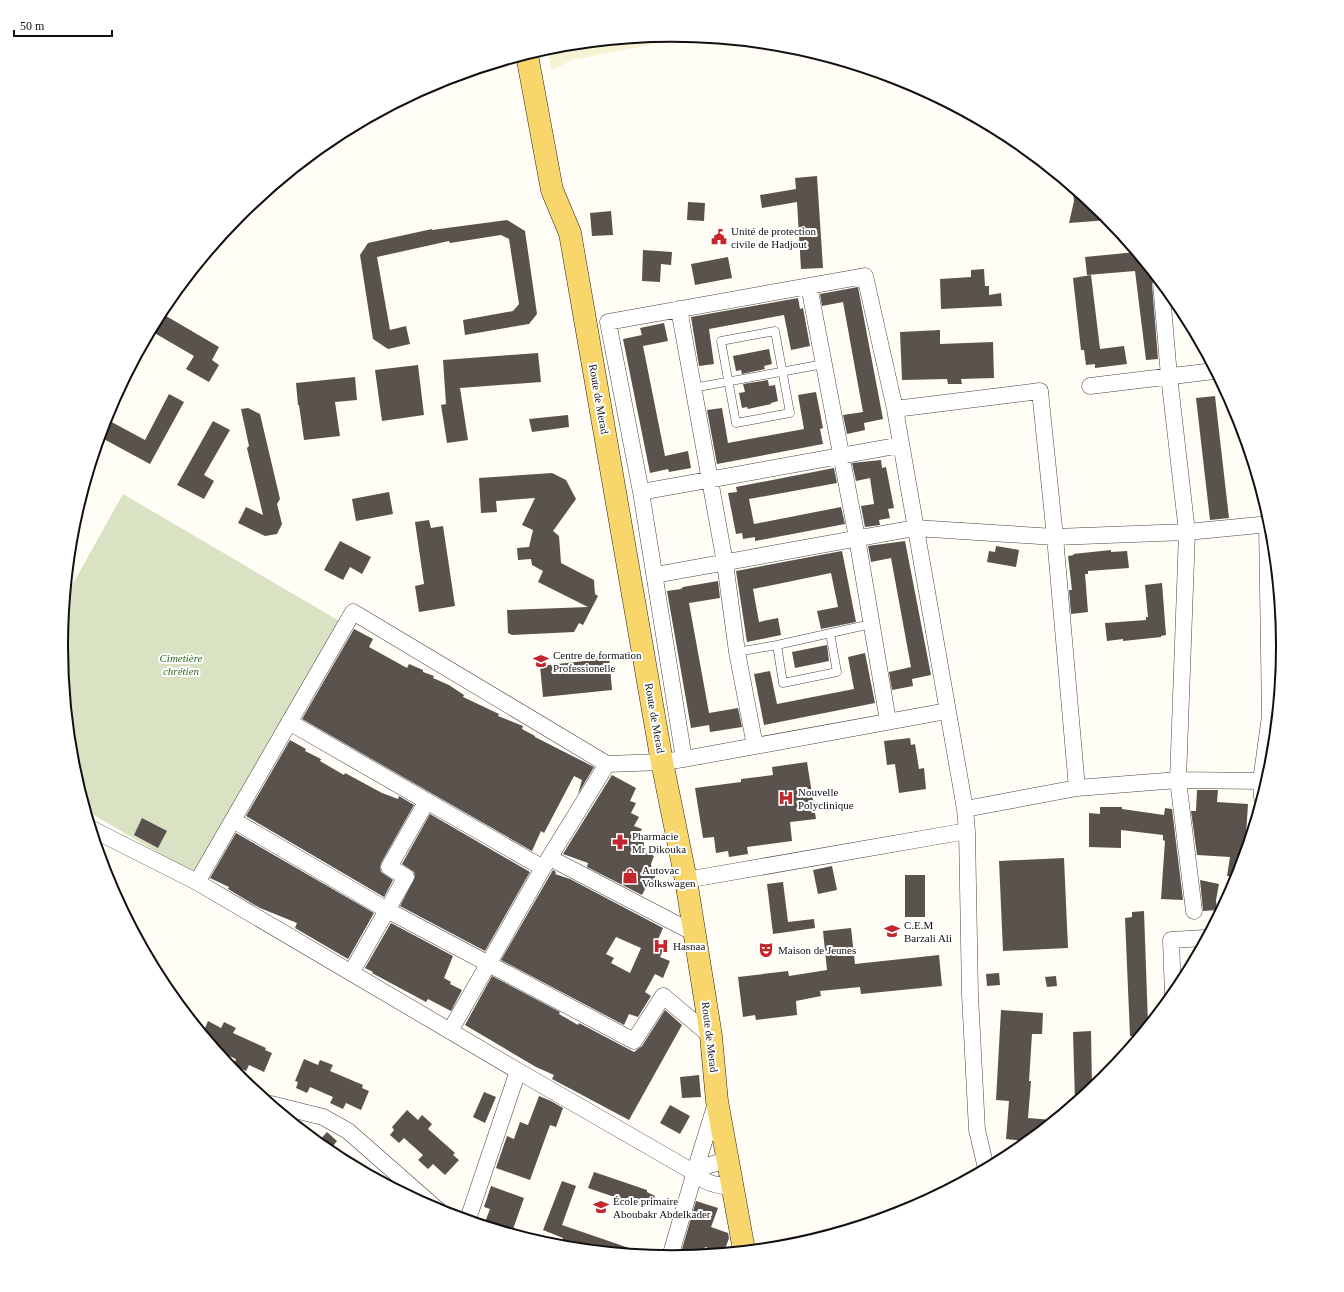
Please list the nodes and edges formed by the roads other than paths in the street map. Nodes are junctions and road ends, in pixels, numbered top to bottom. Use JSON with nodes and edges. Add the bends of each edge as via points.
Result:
{"nodes":[{"id":1,"x":528,"y":60,"type":"edge"},
{"id":2,"x":809,"y":286,"type":"junction"},
{"id":3,"x":1162,"y":293,"type":"edge"},
{"id":4,"x":679,"y":309,"type":"junction"},
{"id":5,"x":824,"y":364,"type":"junction"},
{"id":6,"x":1210,"y":371,"type":"edge"},
{"id":7,"x":782,"y":372,"type":"junction"},
{"id":8,"x":1169,"y":376,"type":"junction"},
{"id":9,"x":729,"y":382,"type":"junction"},
{"id":10,"x":1090,"y":386,"type":"dead end"},
{"id":11,"x":693,"y":388,"type":"junction"},
{"id":12,"x":895,"y":409,"type":"junction"},
{"id":13,"x":901,"y":445,"type":"junction"},
{"id":14,"x":841,"y":456,"type":"junction"},
{"id":15,"x":710,"y":480,"type":"junction"},
{"id":16,"x":641,"y":492,"type":"junction"},
{"id":17,"x":1263,"y":525,"type":"edge"},
{"id":18,"x":915,"y":528,"type":"junction"},
{"id":19,"x":1187,"y":532,"type":"junction"},
{"id":20,"x":1056,"y":537,"type":"junction"},
{"id":21,"x":857,"y":538,"type":"junction"},
{"id":22,"x":1270,"y":560,"type":"edge"},
{"id":23,"x":725,"y":562,"type":"junction"},
{"id":24,"x":655,"y":575,"type":"junction"},
{"id":25,"x":871,"y":624,"type":"junction"},
{"id":26,"x":830,"y":633,"type":"junction"},
{"id":27,"x":777,"y":645,"type":"junction"},
{"id":28,"x":737,"y":652,"type":"junction"},
{"id":29,"x":1273,"y":707,"type":"edge"},
{"id":30,"x":947,"y":711,"type":"junction"},
{"id":31,"x":888,"y":721,"type":"junction"},
{"id":32,"x":289,"y":722,"type":"junction"},
{"id":33,"x":755,"y":746,"type":"junction"},
{"id":34,"x":684,"y":759,"type":"junction"},
{"id":35,"x":662,"y":762,"type":"junction"},
{"id":36,"x":607,"y":764,"type":"junction"},
{"id":37,"x":1178,"y":780,"type":"junction"},
{"id":38,"x":1077,"y":788,"type":"junction"},
{"id":39,"x":1258,"y":789,"type":"edge"},
{"id":40,"x":428,"y":802,"type":"junction"},
{"id":41,"x":965,"y":809,"type":"junction"},
{"id":42,"x":233,"y":820,"type":"junction"},
{"id":43,"x":967,"y":831,"type":"junction"},
{"id":44,"x":98,"y":832,"type":"edge"},
{"id":45,"x":546,"y":863,"type":"junction"},
{"id":46,"x":686,"y":880,"type":"junction"},
{"id":47,"x":198,"y":882,"type":"junction"},
{"id":48,"x":387,"y":910,"type":"junction"},
{"id":49,"x":1194,"y":912,"type":"dead end"},
{"id":50,"x":694,"y":933,"type":"junction"},
{"id":51,"x":1200,"y":938,"type":"edge"},
{"id":52,"x":489,"y":963,"type":"junction"},
{"id":53,"x":351,"y":973,"type":"junction"},
{"id":54,"x":1173,"y":984,"type":"edge"},
{"id":55,"x":450,"y":1031,"type":"junction"},
{"id":56,"x":711,"y":1036,"type":"junction"},
{"id":57,"x":518,"y":1071,"type":"junction"},
{"id":58,"x":717,"y":1101,"type":"junction"},
{"id":59,"x":283,"y":1107,"type":"edge"},
{"id":60,"x":728,"y":1160,"type":"junction"},
{"id":61,"x":985,"y":1162,"type":"edge"},
{"id":62,"x":695,"y":1173,"type":"junction"},
{"id":63,"x":733,"y":1188,"type":"junction"},
{"id":64,"x":421,"y":1195,"type":"edge"},
{"id":65,"x":469,"y":1215,"type":"edge"},
{"id":66,"x":743,"y":1246,"type":"edge"},
{"id":67,"x":672,"y":1250,"type":"edge"}],
"edges":[{"from":1,"to":35,"type":"main road","name":"Route de Merad","via":[[552,190],[570,233]]},
{"from":2,"to":4,"type":"street"},
{"from":2,"to":5,"type":"street"},
{"from":2,"to":12,"type":"street","via":[[865,276]]},
{"from":3,"to":8,"type":"street"},
{"from":4,"to":11,"type":"street"},
{"from":4,"to":16,"type":"street","via":[[608,322]]},
{"from":5,"to":7,"type":"lane"},
{"from":5,"to":14,"type":"street"},
{"from":6,"to":8,"type":"street"},
{"from":7,"to":9,"type":"lane"},
{"from":7,"to":9,"type":"lane","via":[[790,413],[736,423]]},
{"from":7,"to":9,"type":"lane","via":[[775,331],[721,341]]},
{"from":8,"to":10,"type":"street"},
{"from":8,"to":19,"type":"street"},
{"from":9,"to":11,"type":"lane"},
{"from":11,"to":15,"type":"street"},
{"from":12,"to":13,"type":"street"},
{"from":12,"to":20,"type":"street","via":[[1040,391]]},
{"from":13,"to":14,"type":"street"},
{"from":13,"to":18,"type":"street"},
{"from":14,"to":15,"type":"street"},
{"from":14,"to":21,"type":"street"},
{"from":15,"to":16,"type":"street"},
{"from":15,"to":23,"type":"street"},
{"from":16,"to":24,"type":"street"},
{"from":17,"to":19,"type":"street"},
{"from":18,"to":20,"type":"street"},
{"from":18,"to":21,"type":"street"},
{"from":18,"to":30,"type":"street"},
{"from":19,"to":20,"type":"street"},
{"from":19,"to":37,"type":"street"},
{"from":20,"to":38,"type":"street"},
{"from":21,"to":23,"type":"street"},
{"from":21,"to":25,"type":"street"},
{"from":22,"to":29,"type":"street"},
{"from":23,"to":24,"type":"street"},
{"from":23,"to":28,"type":"street"},
{"from":24,"to":34,"type":"street"},
{"from":25,"to":26,"type":"lane"},
{"from":25,"to":31,"type":"street"},
{"from":26,"to":27,"type":"lane"},
{"from":26,"to":27,"type":"lane","via":[[837,672],[783,683]]},
{"from":27,"to":28,"type":"lane"},
{"from":28,"to":33,"type":"street"},
{"from":30,"to":31,"type":"street"},
{"from":30,"to":41,"type":"street"},
{"from":31,"to":33,"type":"street"},
{"from":32,"to":36,"type":"street","via":[[353,612]]},
{"from":32,"to":40,"type":"street"},
{"from":32,"to":42,"type":"street"},
{"from":33,"to":34,"type":"street"},
{"from":34,"to":35,"type":"street"},
{"from":35,"to":36,"type":"street"},
{"from":35,"to":46,"type":"main road","name":"Route de Merad"},
{"from":36,"to":45,"type":"street"},
{"from":37,"to":38,"type":"street"},
{"from":37,"to":39,"type":"street"},
{"from":37,"to":49,"type":"street"},
{"from":38,"to":41,"type":"street"},
{"from":40,"to":45,"type":"street"},
{"from":40,"to":48,"type":"street","via":[[390,867],[406,877]]},
{"from":41,"to":43,"type":"street"},
{"from":42,"to":47,"type":"street"},
{"from":42,"to":48,"type":"street"},
{"from":43,"to":46,"type":"street"},
{"from":43,"to":61,"type":"street","via":[[970,995],[977,1130]]},
{"from":44,"to":47,"type":"street"},
{"from":45,"to":50,"type":"street"},
{"from":45,"to":52,"type":"street"},
{"from":46,"to":50,"type":"main road","name":"Route de Merad"},
{"from":47,"to":53,"type":"street"},
{"from":48,"to":52,"type":"street"},
{"from":48,"to":53,"type":"street"},
{"from":50,"to":56,"type":"main road","name":"Route de Merad"},
{"from":51,"to":54,"type":"street","via":[[1171,940]]},
{"from":52,"to":55,"type":"street"},
{"from":52,"to":56,"type":"street","via":[[634,1041],[663,996]]},
{"from":53,"to":55,"type":"street"},
{"from":55,"to":57,"type":"street"},
{"from":56,"to":58,"type":"main road","name":"Route de Merad"},
{"from":57,"to":62,"type":"street"},
{"from":57,"to":65,"type":"street"},
{"from":58,"to":60,"type":"main road","name":"Route de Merad"},
{"from":58,"to":62,"type":"street"},
{"from":59,"to":64,"type":"street","via":[[323,1117],[348,1131]]},
{"from":60,"to":62,"type":"street","via":[[702,1167]]},
{"from":60,"to":63,"type":"main road","name":"Route de Merad"},
{"from":62,"to":63,"type":"street","via":[[711,1184]]},
{"from":62,"to":67,"type":"street"},
{"from":63,"to":66,"type":"main road","name":"Route de Merad"}]}
